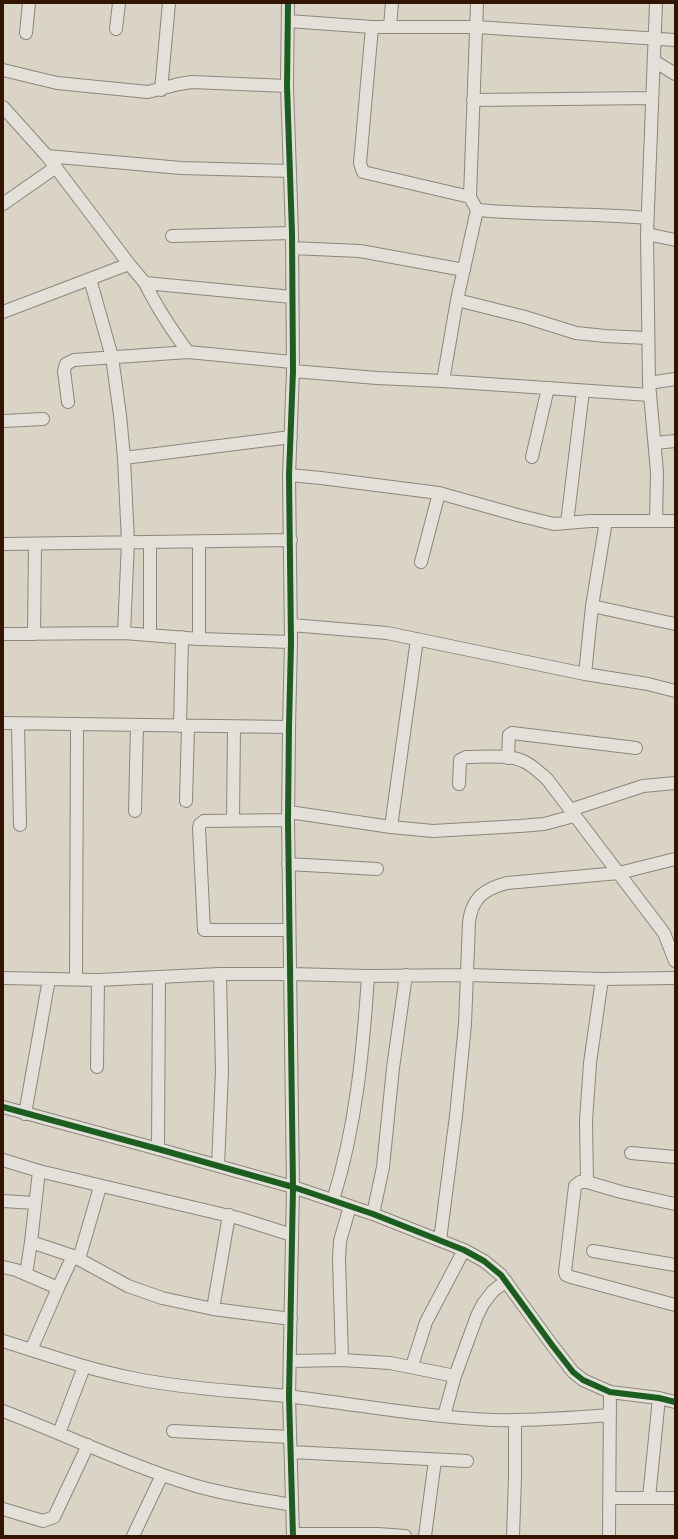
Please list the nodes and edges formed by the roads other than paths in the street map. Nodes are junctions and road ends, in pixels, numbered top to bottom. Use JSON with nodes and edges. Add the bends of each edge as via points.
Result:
{"nodes":[{"id":1,"x":29,"y":3,"type":"edge"},
{"id":2,"x":119,"y":3,"type":"edge"},
{"id":3,"x":169,"y":3,"type":"edge"},
{"id":4,"x":288,"y":3,"type":"edge"},
{"id":5,"x":392,"y":3,"type":"edge"},
{"id":6,"x":477,"y":3,"type":"edge"},
{"id":7,"x":656,"y":3,"type":"edge"},
{"id":8,"x":288,"y":21,"type":"junction"},
{"id":9,"x":390,"y":26,"type":"junction"},
{"id":10,"x":372,"y":27,"type":"junction"},
{"id":11,"x":476,"y":27,"type":"junction"},
{"id":12,"x":116,"y":29,"type":"dead end"},
{"id":13,"x":26,"y":33,"type":"dead end"},
{"id":14,"x":654,"y":38,"type":"junction"},
{"id":15,"x":675,"y":40,"type":"edge"},
{"id":16,"x":654,"y":60,"type":"junction"},
{"id":17,"x":3,"y":70,"type":"edge"},
{"id":18,"x":675,"y":74,"type":"edge"},
{"id":19,"x":287,"y":86,"type":"junction"},
{"id":20,"x":161,"y":90,"type":"junction"},
{"id":21,"x":652,"y":98,"type":"junction"},
{"id":22,"x":473,"y":100,"type":"junction"},
{"id":23,"x":6,"y":115,"type":"edge"},
{"id":24,"x":47,"y":156,"type":"junction"},
{"id":25,"x":56,"y":167,"type":"junction"},
{"id":26,"x":290,"y":171,"type":"junction"},
{"id":27,"x":470,"y":197,"type":"junction"},
{"id":28,"x":3,"y":204,"type":"edge"},
{"id":29,"x":477,"y":210,"type":"junction"},
{"id":30,"x":647,"y":218,"type":"junction"},
{"id":31,"x":292,"y":233,"type":"junction"},
{"id":32,"x":647,"y":234,"type":"junction"},
{"id":33,"x":172,"y":236,"type":"dead end"},
{"id":34,"x":675,"y":240,"type":"edge"},
{"id":35,"x":292,"y":248,"type":"junction"},
{"id":36,"x":129,"y":264,"type":"junction"},
{"id":37,"x":464,"y":270,"type":"junction"},
{"id":38,"x":90,"y":279,"type":"junction"},
{"id":39,"x":145,"y":283,"type":"junction"},
{"id":40,"x":292,"y":297,"type":"junction"},
{"id":41,"x":457,"y":300,"type":"junction"},
{"id":42,"x":3,"y":312,"type":"edge"},
{"id":43,"x":648,"y":338,"type":"junction"},
{"id":44,"x":188,"y":352,"type":"junction"},
{"id":45,"x":112,"y":357,"type":"junction"},
{"id":46,"x":293,"y":367,"type":"junction"},
{"id":47,"x":675,"y":378,"type":"edge"},
{"id":48,"x":442,"y":381,"type":"junction"},
{"id":49,"x":548,"y":388,"type":"junction"},
{"id":50,"x":650,"y":389,"type":"junction"},
{"id":51,"x":583,"y":391,"type":"junction"},
{"id":52,"x":68,"y":402,"type":"dead end"},
{"id":53,"x":44,"y":419,"type":"dead end"},
{"id":54,"x":3,"y":421,"type":"edge"},
{"id":55,"x":291,"y":437,"type":"junction"},
{"id":56,"x":675,"y":441,"type":"edge"},
{"id":57,"x":655,"y":443,"type":"junction"},
{"id":58,"x":532,"y":457,"type":"dead end"},
{"id":59,"x":124,"y":458,"type":"junction"},
{"id":60,"x":290,"y":475,"type":"junction"},
{"id":61,"x":439,"y":493,"type":"junction"},
{"id":62,"x":606,"y":521,"type":"junction"},
{"id":63,"x":656,"y":521,"type":"junction"},
{"id":64,"x":675,"y":521,"type":"edge"},
{"id":65,"x":567,"y":523,"type":"junction"},
{"id":66,"x":291,"y":540,"type":"junction"},
{"id":67,"x":128,"y":542,"type":"junction"},
{"id":68,"x":150,"y":542,"type":"junction"},
{"id":69,"x":199,"y":542,"type":"junction"},
{"id":70,"x":3,"y":544,"type":"edge"},
{"id":71,"x":35,"y":544,"type":"junction"},
{"id":72,"x":421,"y":562,"type":"dead end"},
{"id":73,"x":592,"y":606,"type":"junction"},
{"id":74,"x":291,"y":624,"type":"junction"},
{"id":75,"x":675,"y":624,"type":"edge"},
{"id":76,"x":124,"y":633,"type":"junction"},
{"id":77,"x":3,"y":634,"type":"edge"},
{"id":78,"x":34,"y":634,"type":"junction"},
{"id":79,"x":150,"y":635,"type":"junction"},
{"id":80,"x":182,"y":637,"type":"junction"},
{"id":81,"x":199,"y":639,"type":"junction"},
{"id":82,"x":417,"y":639,"type":"junction"},
{"id":83,"x":291,"y":642,"type":"junction"},
{"id":84,"x":585,"y":674,"type":"junction"},
{"id":85,"x":675,"y":690,"type":"edge"},
{"id":86,"x":3,"y":723,"type":"edge"},
{"id":87,"x":18,"y":724,"type":"junction"},
{"id":88,"x":78,"y":725,"type":"junction"},
{"id":89,"x":137,"y":726,"type":"junction"},
{"id":90,"x":184,"y":726,"type":"junction"},
{"id":91,"x":234,"y":727,"type":"junction"},
{"id":92,"x":288,"y":727,"type":"junction"},
{"id":93,"x":636,"y":748,"type":"dead end"},
{"id":94,"x":508,"y":758,"type":"junction"},
{"id":95,"x":675,"y":783,"type":"edge"},
{"id":96,"x":459,"y":784,"type":"dead end"},
{"id":97,"x":186,"y":801,"type":"dead end"},
{"id":98,"x":135,"y":811,"type":"dead end"},
{"id":99,"x":572,"y":813,"type":"junction"},
{"id":100,"x":289,"y":816,"type":"junction"},
{"id":101,"x":233,"y":820,"type":"junction"},
{"id":102,"x":20,"y":825,"type":"dead end"},
{"id":103,"x":391,"y":827,"type":"junction"},
{"id":104,"x":675,"y":859,"type":"edge"},
{"id":105,"x":288,"y":864,"type":"junction"},
{"id":106,"x":377,"y":869,"type":"dead end"},
{"id":107,"x":619,"y":873,"type":"junction"},
{"id":108,"x":289,"y":930,"type":"junction"},
{"id":109,"x":675,"y":961,"type":"edge"},
{"id":110,"x":220,"y":974,"type":"junction"},
{"id":111,"x":290,"y":974,"type":"junction"},
{"id":112,"x":406,"y":975,"type":"junction"},
{"id":113,"x":468,"y":975,"type":"junction"},
{"id":114,"x":159,"y":976,"type":"junction"},
{"id":115,"x":368,"y":976,"type":"junction"},
{"id":116,"x":3,"y":978,"type":"edge"},
{"id":117,"x":675,"y":978,"type":"edge"},
{"id":118,"x":49,"y":979,"type":"junction"},
{"id":119,"x":76,"y":979,"type":"junction"},
{"id":120,"x":602,"y":979,"type":"junction"},
{"id":121,"x":98,"y":980,"type":"junction"},
{"id":122,"x":97,"y":1067,"type":"dead end"},
{"id":123,"x":3,"y":1108,"type":"edge"},
{"id":124,"x":26,"y":1114,"type":"junction"},
{"id":125,"x":158,"y":1149,"type":"junction"},
{"id":126,"x":631,"y":1153,"type":"dead end"},
{"id":127,"x":675,"y":1157,"type":"edge"},
{"id":128,"x":3,"y":1160,"type":"edge"},
{"id":129,"x":218,"y":1166,"type":"junction"},
{"id":130,"x":39,"y":1171,"type":"junction"},
{"id":131,"x":587,"y":1182,"type":"junction"},
{"id":132,"x":100,"y":1187,"type":"junction"},
{"id":133,"x":293,"y":1187,"type":"junction"},
{"id":134,"x":333,"y":1200,"type":"junction"},
{"id":135,"x":3,"y":1201,"type":"edge"},
{"id":136,"x":35,"y":1203,"type":"junction"},
{"id":137,"x":675,"y":1204,"type":"edge"},
{"id":138,"x":350,"y":1206,"type":"junction"},
{"id":139,"x":373,"y":1214,"type":"junction"},
{"id":140,"x":229,"y":1215,"type":"junction"},
{"id":141,"x":292,"y":1235,"type":"junction"},
{"id":142,"x":440,"y":1240,"type":"junction"},
{"id":143,"x":32,"y":1242,"type":"junction"},
{"id":144,"x":464,"y":1250,"type":"junction"},
{"id":145,"x":592,"y":1251,"type":"dead end"},
{"id":146,"x":76,"y":1257,"type":"junction"},
{"id":147,"x":675,"y":1265,"type":"edge"},
{"id":148,"x":3,"y":1267,"type":"edge"},
{"id":149,"x":26,"y":1274,"type":"junction"},
{"id":150,"x":506,"y":1280,"type":"junction"},
{"id":151,"x":58,"y":1288,"type":"junction"},
{"id":152,"x":675,"y":1305,"type":"edge"},
{"id":153,"x":213,"y":1309,"type":"junction"},
{"id":154,"x":291,"y":1319,"type":"junction"},
{"id":155,"x":3,"y":1341,"type":"edge"},
{"id":156,"x":31,"y":1350,"type":"junction"},
{"id":157,"x":342,"y":1360,"type":"junction"},
{"id":158,"x":290,"y":1361,"type":"junction"},
{"id":159,"x":412,"y":1366,"type":"junction"},
{"id":160,"x":84,"y":1367,"type":"junction"},
{"id":161,"x":454,"y":1376,"type":"junction"},
{"id":162,"x":610,"y":1392,"type":"junction"},
{"id":163,"x":289,"y":1397,"type":"junction"},
{"id":164,"x":659,"y":1398,"type":"junction"},
{"id":165,"x":675,"y":1402,"type":"edge"},
{"id":166,"x":3,"y":1411,"type":"edge"},
{"id":167,"x":610,"y":1415,"type":"junction"},
{"id":168,"x":444,"y":1416,"type":"junction"},
{"id":169,"x":515,"y":1420,"type":"junction"},
{"id":170,"x":173,"y":1431,"type":"dead end"},
{"id":171,"x":59,"y":1433,"type":"junction"},
{"id":172,"x":290,"y":1437,"type":"junction"},
{"id":173,"x":88,"y":1445,"type":"junction"},
{"id":174,"x":291,"y":1452,"type":"junction"},
{"id":175,"x":435,"y":1460,"type":"junction"},
{"id":176,"x":467,"y":1461,"type":"dead end"},
{"id":177,"x":162,"y":1475,"type":"junction"},
{"id":178,"x":610,"y":1498,"type":"junction"},
{"id":179,"x":649,"y":1498,"type":"junction"},
{"id":180,"x":675,"y":1498,"type":"edge"},
{"id":181,"x":292,"y":1506,"type":"junction"},
{"id":182,"x":3,"y":1509,"type":"edge"},
{"id":183,"x":293,"y":1535,"type":"edge"},
{"id":184,"x":133,"y":1536,"type":"edge"},
{"id":185,"x":405,"y":1536,"type":"edge"},
{"id":186,"x":426,"y":1536,"type":"edge"},
{"id":187,"x":513,"y":1536,"type":"edge"},
{"id":188,"x":609,"y":1536,"type":"edge"}],
"edges":[{"from":1,"to":13,"type":"street"},
{"from":2,"to":12,"type":"street"},
{"from":3,"to":20,"type":"street"},
{"from":4,"to":8,"type":"street"},
{"from":5,"to":9,"type":"street"},
{"from":6,"to":11,"type":"street"},
{"from":7,"to":14,"type":"street"},
{"from":8,"to":10,"type":"street"},
{"from":8,"to":19,"type":"street"},
{"from":9,"to":10,"type":"street"},
{"from":9,"to":11,"type":"street"},
{"from":10,"to":27,"type":"street","via":[[360,163],[363,172]]},
{"from":11,"to":14,"type":"street"},
{"from":11,"to":22,"type":"street"},
{"from":14,"to":15,"type":"street"},
{"from":14,"to":16,"type":"street"},
{"from":16,"to":18,"type":"street"},
{"from":16,"to":21,"type":"street"},
{"from":17,"to":20,"type":"street","via":[[57,83],[148,92]]},
{"from":19,"to":20,"type":"street","via":[[192,82]]},
{"from":19,"to":26,"type":"street"},
{"from":21,"to":22,"type":"street"},
{"from":21,"to":30,"type":"street"},
{"from":22,"to":27,"type":"street"},
{"from":23,"to":24,"type":"street"},
{"from":24,"to":25,"type":"street"},
{"from":24,"to":26,"type":"street","via":[[181,168]]},
{"from":25,"to":28,"type":"street"},
{"from":25,"to":36,"type":"street"},
{"from":26,"to":31,"type":"street"},
{"from":27,"to":29,"type":"street"},
{"from":29,"to":30,"type":"street"},
{"from":29,"to":37,"type":"street"},
{"from":30,"to":32,"type":"street"},
{"from":31,"to":33,"type":"street"},
{"from":31,"to":35,"type":"street"},
{"from":32,"to":34,"type":"street"},
{"from":32,"to":43,"type":"street"},
{"from":35,"to":37,"type":"street","via":[[360,251]]},
{"from":35,"to":40,"type":"street"},
{"from":36,"to":38,"type":"street"},
{"from":36,"to":39,"type":"street"},
{"from":37,"to":41,"type":"street"},
{"from":38,"to":42,"type":"street"},
{"from":38,"to":45,"type":"street"},
{"from":39,"to":40,"type":"street"},
{"from":39,"to":44,"type":"street","via":[[166,322]]},
{"from":40,"to":46,"type":"street"},
{"from":41,"to":43,"type":"street","via":[[576,333]]},
{"from":41,"to":48,"type":"street"},
{"from":43,"to":50,"type":"street"},
{"from":44,"to":45,"type":"street"},
{"from":44,"to":46,"type":"street"},
{"from":45,"to":52,"type":"street","via":[[74,360],[66,364],[64,371]]},
{"from":45,"to":59,"type":"street"},
{"from":46,"to":48,"type":"street","via":[[377,378]]},
{"from":46,"to":55,"type":"street"},
{"from":47,"to":50,"type":"street"},
{"from":48,"to":49,"type":"street"},
{"from":49,"to":51,"type":"street"},
{"from":49,"to":58,"type":"street"},
{"from":50,"to":51,"type":"street"},
{"from":50,"to":57,"type":"street"},
{"from":51,"to":65,"type":"street"},
{"from":53,"to":54,"type":"street"},
{"from":55,"to":59,"type":"street"},
{"from":55,"to":60,"type":"street"},
{"from":56,"to":57,"type":"street"},
{"from":57,"to":63,"type":"street","via":[[658,483]]},
{"from":59,"to":67,"type":"street"},
{"from":60,"to":61,"type":"street"},
{"from":60,"to":66,"type":"street"},
{"from":61,"to":65,"type":"street","via":[[554,524]]},
{"from":61,"to":72,"type":"street"},
{"from":62,"to":63,"type":"street"},
{"from":62,"to":65,"type":"street"},
{"from":62,"to":73,"type":"street"},
{"from":63,"to":64,"type":"street"},
{"from":66,"to":69,"type":"street"},
{"from":66,"to":74,"type":"street"},
{"from":67,"to":68,"type":"street"},
{"from":67,"to":71,"type":"street"},
{"from":67,"to":76,"type":"street"},
{"from":68,"to":69,"type":"street"},
{"from":68,"to":79,"type":"street"},
{"from":69,"to":81,"type":"street"},
{"from":70,"to":71,"type":"street"},
{"from":71,"to":78,"type":"street"},
{"from":73,"to":75,"type":"street"},
{"from":73,"to":84,"type":"street"},
{"from":74,"to":82,"type":"street","via":[[387,633]]},
{"from":74,"to":83,"type":"street"},
{"from":76,"to":78,"type":"street"},
{"from":76,"to":79,"type":"street"},
{"from":77,"to":78,"type":"street"},
{"from":79,"to":80,"type":"street"},
{"from":80,"to":81,"type":"street"},
{"from":80,"to":90,"type":"street"},
{"from":81,"to":83,"type":"street"},
{"from":82,"to":84,"type":"street"},
{"from":82,"to":103,"type":"street"},
{"from":83,"to":92,"type":"street"},
{"from":84,"to":85,"type":"street"},
{"from":86,"to":87,"type":"street"},
{"from":87,"to":88,"type":"street"},
{"from":87,"to":102,"type":"street"},
{"from":88,"to":89,"type":"street"},
{"from":88,"to":119,"type":"street"},
{"from":89,"to":90,"type":"street"},
{"from":89,"to":98,"type":"street"},
{"from":90,"to":91,"type":"street"},
{"from":90,"to":97,"type":"street"},
{"from":91,"to":92,"type":"street"},
{"from":91,"to":101,"type":"street"},
{"from":92,"to":100,"type":"street"},
{"from":93,"to":94,"type":"street","via":[[512,733],[509,735]]},
{"from":94,"to":96,"type":"street","via":[[463,758],[460,760]]},
{"from":94,"to":99,"type":"street","via":[[524,761],[536,769],[547,779]]},
{"from":95,"to":99,"type":"street","via":[[643,786]]},
{"from":99,"to":103,"type":"street","via":[[544,824],[520,826],[433,831]]},
{"from":99,"to":107,"type":"street"},
{"from":100,"to":101,"type":"street"},
{"from":100,"to":103,"type":"street"},
{"from":100,"to":105,"type":"street"},
{"from":101,"to":108,"type":"street","via":[[204,821],[200,824],[203,928]]},
{"from":104,"to":107,"type":"street"},
{"from":105,"to":106,"type":"street"},
{"from":105,"to":108,"type":"street"},
{"from":107,"to":109,"type":"street","via":[[664,933]]},
{"from":107,"to":113,"type":"street","via":[[507,883],[493,887],[478,897],[471,910]]},
{"from":108,"to":111,"type":"street"},
{"from":110,"to":111,"type":"street"},
{"from":110,"to":114,"type":"street"},
{"from":110,"to":129,"type":"street","via":[[222,1071]]},
{"from":111,"to":115,"type":"street"},
{"from":111,"to":133,"type":"street"},
{"from":112,"to":113,"type":"street"},
{"from":112,"to":115,"type":"street"},
{"from":112,"to":139,"type":"street","via":[[392,1068],[383,1167]]},
{"from":113,"to":120,"type":"street"},
{"from":113,"to":142,"type":"street","via":[[456,1116]]},
{"from":114,"to":121,"type":"street"},
{"from":114,"to":125,"type":"street"},
{"from":115,"to":134,"type":"street","via":[[359,1082],[342,1170]]},
{"from":116,"to":118,"type":"street"},
{"from":117,"to":120,"type":"street"},
{"from":118,"to":119,"type":"street"},
{"from":118,"to":124,"type":"street"},
{"from":119,"to":121,"type":"street"},
{"from":120,"to":131,"type":"street","via":[[590,1064],[586,1121]]},
{"from":121,"to":122,"type":"street"},
{"from":123,"to":124,"type":"street"},
{"from":124,"to":125,"type":"street"},
{"from":125,"to":129,"type":"street"},
{"from":126,"to":127,"type":"street"},
{"from":128,"to":130,"type":"street"},
{"from":129,"to":133,"type":"street"},
{"from":130,"to":132,"type":"street"},
{"from":130,"to":136,"type":"street"},
{"from":131,"to":137,"type":"street"},
{"from":131,"to":152,"type":"street","via":[[580,1182],[575,1186],[566,1275]]},
{"from":132,"to":140,"type":"street"},
{"from":132,"to":146,"type":"street"},
{"from":133,"to":134,"type":"street"},
{"from":133,"to":141,"type":"street"},
{"from":134,"to":138,"type":"street"},
{"from":135,"to":136,"type":"street"},
{"from":136,"to":143,"type":"street"},
{"from":138,"to":139,"type":"street"},
{"from":138,"to":157,"type":"street","via":[[340,1241],[339,1259]]},
{"from":139,"to":142,"type":"street"},
{"from":140,"to":141,"type":"street"},
{"from":140,"to":153,"type":"street"},
{"from":141,"to":154,"type":"street"},
{"from":142,"to":144,"type":"street"},
{"from":143,"to":146,"type":"street"},
{"from":143,"to":149,"type":"street"},
{"from":144,"to":150,"type":"street","via":[[484,1260]]},
{"from":144,"to":159,"type":"street","via":[[426,1322]]},
{"from":145,"to":147,"type":"street"},
{"from":146,"to":151,"type":"street"},
{"from":146,"to":153,"type":"street","via":[[128,1286],[162,1298]]},
{"from":148,"to":149,"type":"street"},
{"from":149,"to":151,"type":"street"},
{"from":150,"to":161,"type":"street","via":[[483,1304]]},
{"from":150,"to":162,"type":"street","via":[[573,1372],[583,1380]]},
{"from":151,"to":156,"type":"street"},
{"from":153,"to":154,"type":"street"},
{"from":154,"to":158,"type":"street"},
{"from":155,"to":156,"type":"street"},
{"from":156,"to":160,"type":"street"},
{"from":157,"to":158,"type":"street"},
{"from":157,"to":159,"type":"street"},
{"from":158,"to":163,"type":"street"},
{"from":159,"to":161,"type":"street"},
{"from":160,"to":163,"type":"street","via":[[180,1386]]},
{"from":160,"to":171,"type":"street"},
{"from":161,"to":168,"type":"street"},
{"from":162,"to":164,"type":"street"},
{"from":162,"to":167,"type":"street"},
{"from":163,"to":168,"type":"street"},
{"from":163,"to":172,"type":"street"},
{"from":164,"to":165,"type":"street"},
{"from":164,"to":179,"type":"street"},
{"from":166,"to":171,"type":"street"},
{"from":167,"to":169,"type":"street"},
{"from":167,"to":178,"type":"street"},
{"from":168,"to":169,"type":"street"},
{"from":169,"to":187,"type":"street"},
{"from":170,"to":172,"type":"street"},
{"from":171,"to":173,"type":"street"},
{"from":172,"to":174,"type":"street"},
{"from":173,"to":177,"type":"street"},
{"from":173,"to":182,"type":"street","via":[[54,1517],[43,1521]]},
{"from":174,"to":175,"type":"street"},
{"from":174,"to":181,"type":"street"},
{"from":175,"to":176,"type":"street"},
{"from":175,"to":186,"type":"street"},
{"from":177,"to":181,"type":"street","via":[[211,1490]]},
{"from":177,"to":184,"type":"street"},
{"from":178,"to":179,"type":"street"},
{"from":178,"to":188,"type":"street"},
{"from":179,"to":180,"type":"street"},
{"from":181,"to":183,"type":"street"},
{"from":183,"to":185,"type":"street"}]}
